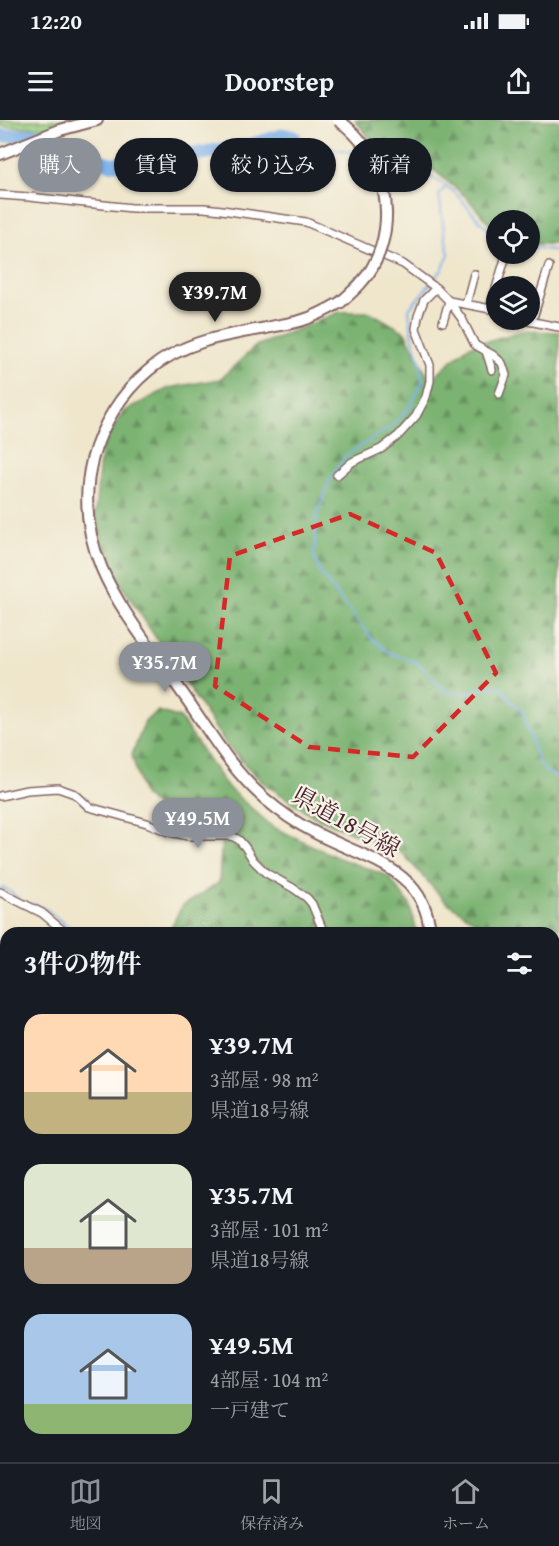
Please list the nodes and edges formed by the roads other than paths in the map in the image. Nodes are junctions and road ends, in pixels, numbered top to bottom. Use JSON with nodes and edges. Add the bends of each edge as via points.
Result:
{"nodes":[{"id":1,"x":97,"y":120,"type":"edge"},
{"id":2,"x":338,"y":120,"type":"edge"},
{"id":3,"x":0,"y":154,"type":"edge"},
{"id":4,"x":0,"y":195,"type":"edge"},
{"id":5,"x":549,"y":266,"type":"dead end"},
{"id":6,"x":474,"y":274,"type":"dead end"},
{"id":7,"x":435,"y":287,"type":"junction"},
{"id":8,"x":540,"y":295,"type":"edge"},
{"id":9,"x":449,"y":301,"type":"junction"},
{"id":10,"x":466,"y":304,"type":"junction"},
{"id":11,"x":486,"y":308,"type":"edge"},
{"id":12,"x":443,"y":322,"type":"dead end"},
{"id":13,"x":540,"y":323,"type":"edge"},
{"id":14,"x":559,"y":327,"type":"edge"},
{"id":15,"x":486,"y":351,"type":"junction"},
{"id":16,"x":492,"y":370,"type":"dead end"},
{"id":17,"x":499,"y":394,"type":"dead end"},
{"id":18,"x":337,"y":475,"type":"dead end"},
{"id":19,"x":0,"y":796,"type":"edge"},
{"id":20,"x":0,"y":892,"type":"edge"},
{"id":21,"x":59,"y":927,"type":"edge"},
{"id":22,"x":322,"y":927,"type":"edge"},
{"id":23,"x":429,"y":927,"type":"edge"}],
"edges":[{"from":1,"to":3,"type":"main road"},
{"from":2,"to":23,"type":"main road","name":"県道18号線","bridge":true,"via":[[360,139],[374,160],[383,186],[386,217],[373,266],[356,289],[319,314],[197,343],[174,353],[138,380],[106,424],[95,450],[87,499],[89,525],[107,582],[233,766],[273,805],[314,833],[387,866],[406,880],[421,899]]},
{"from":4,"to":7,"type":"street","via":[[132,208],[204,208],[306,222],[403,264]]},
{"from":5,"to":8,"type":"street"},
{"from":6,"to":10,"type":"street"},
{"from":7,"to":9,"type":"street"},
{"from":7,"to":18,"type":"street","via":[[424,300],[416,329],[430,365],[426,397],[398,436]]},
{"from":9,"to":10,"type":"street"},
{"from":9,"to":12,"type":"street"},
{"from":9,"to":15,"type":"street","via":[[475,345]]},
{"from":10,"to":11,"type":"street"},
{"from":13,"to":14,"type":"street"},
{"from":15,"to":16,"type":"street"},
{"from":15,"to":17,"type":"street","via":[[502,363],[506,375]]},
{"from":19,"to":22,"type":"street","via":[[58,788],[75,794],[89,807],[166,831],[188,836],[232,836],[266,873],[307,898]]},
{"from":20,"to":21,"type":"street","via":[[42,913]]}]}
